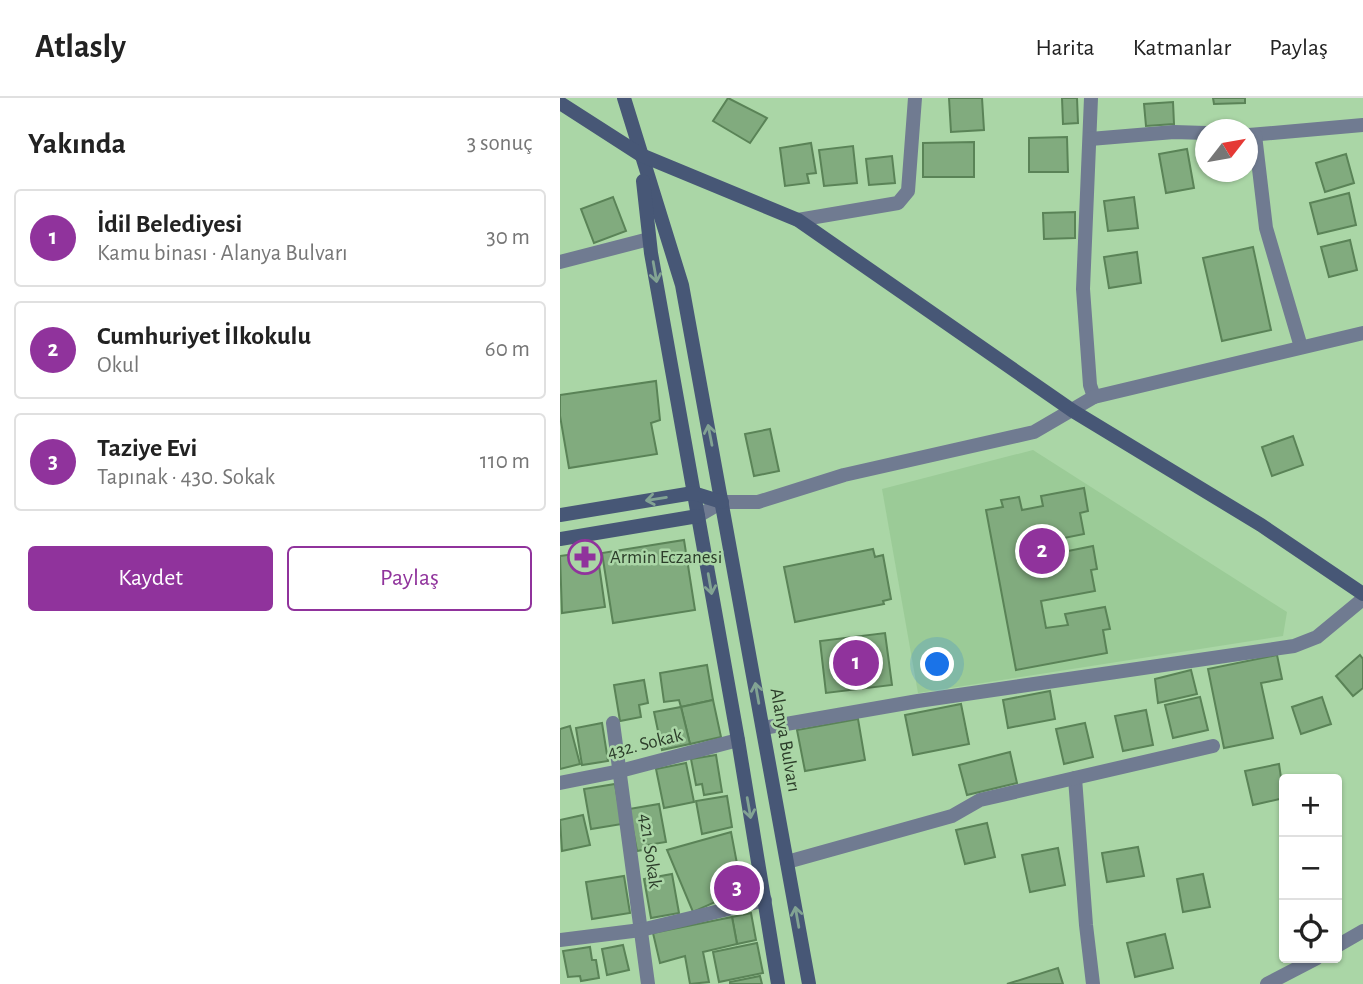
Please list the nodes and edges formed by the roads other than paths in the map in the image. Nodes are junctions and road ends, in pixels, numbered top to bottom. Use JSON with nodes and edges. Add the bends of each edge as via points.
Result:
{"nodes":[{"id":1,"x":624,"y":98,"type":"edge"},
{"id":2,"x":915,"y":98,"type":"edge"},
{"id":3,"x":1091,"y":98,"type":"edge"},
{"id":4,"x":560,"y":103,"type":"edge"},
{"id":5,"x":1363,"y":125,"type":"edge"},
{"id":6,"x":1195,"y":133,"type":"edge"},
{"id":7,"x":1258,"y":134,"type":"edge"},
{"id":8,"x":1090,"y":139,"type":"junction"},
{"id":9,"x":641,"y":155,"type":"junction"},
{"id":10,"x":1258,"y":175,"type":"edge"},
{"id":11,"x":798,"y":220,"type":"junction"},
{"id":12,"x":649,"y":239,"type":"junction"},
{"id":13,"x":560,"y":262,"type":"edge"},
{"id":14,"x":1363,"y":333,"type":"edge"},
{"id":15,"x":1301,"y":347,"type":"junction"},
{"id":16,"x":1094,"y":397,"type":"junction"},
{"id":17,"x":1073,"y":411,"type":"junction"},
{"id":18,"x":693,"y":493,"type":"junction"},
{"id":19,"x":722,"y":502,"type":"junction"},
{"id":20,"x":560,"y":515,"type":"edge"},
{"id":21,"x":698,"y":516,"type":"junction"},
{"id":22,"x":560,"y":539,"type":"edge"},
{"id":23,"x":1361,"y":592,"type":"edge"},
{"id":24,"x":613,"y":723,"type":"dead end"},
{"id":25,"x":763,"y":728,"type":"junction"},
{"id":26,"x":738,"y":740,"type":"junction"},
{"id":27,"x":1213,"y":746,"type":"dead end"},
{"id":28,"x":620,"y":771,"type":"junction"},
{"id":29,"x":1075,"y":778,"type":"junction"},
{"id":30,"x":560,"y":783,"type":"edge"},
{"id":31,"x":787,"y":862,"type":"junction"},
{"id":32,"x":765,"y":900,"type":"junction"},
{"id":33,"x":641,"y":930,"type":"junction"},
{"id":34,"x":1363,"y":932,"type":"edge"},
{"id":35,"x":560,"y":940,"type":"edge"},
{"id":36,"x":1342,"y":943,"type":"edge"},
{"id":37,"x":1307,"y":963,"type":"edge"},
{"id":38,"x":648,"y":984,"type":"edge"},
{"id":39,"x":778,"y":984,"type":"edge"},
{"id":40,"x":809,"y":984,"type":"edge"},
{"id":41,"x":1093,"y":984,"type":"edge"},
{"id":42,"x":1267,"y":984,"type":"edge"}],
"edges":[{"from":1,"to":9,"type":"main road"},
{"from":2,"to":11,"type":"street","via":[[908,191],[898,203]]},
{"from":3,"to":8,"type":"street"},
{"from":4,"to":9,"type":"main road"},
{"from":5,"to":7,"type":"street"},
{"from":6,"to":8,"type":"street"},
{"from":8,"to":16,"type":"street","via":[[1083,289]]},
{"from":9,"to":11,"type":"main road"},
{"from":9,"to":12,"type":"main road"},
{"from":19,"to":9,"type":"main road","name":"Alanya Bulvarı","one_way":true,"via":[[682,285]]},
{"from":10,"to":15,"type":"street","via":[[1266,228]]},
{"from":11,"to":17,"type":"main road"},
{"from":12,"to":13,"type":"street"},
{"from":12,"to":18,"type":"main road","one_way":true},
{"from":14,"to":15,"type":"street"},
{"from":15,"to":16,"type":"street"},
{"from":16,"to":17,"type":"street"},
{"from":17,"to":19,"type":"street","via":[[1034,432],[844,475],[758,502]]},
{"from":17,"to":23,"type":"main road","via":[[1261,525]]},
{"from":18,"to":19,"type":"main road"},
{"from":18,"to":20,"type":"main road","one_way":true},
{"from":18,"to":21,"type":"main road"},
{"from":19,"to":21,"type":"street"},
{"from":25,"to":19,"type":"main road","name":"Alanya Bulvarı","one_way":true},
{"from":21,"to":22,"type":"main road"},
{"from":21,"to":26,"type":"main road","one_way":true},
{"from":23,"to":25,"type":"street","via":[[1317,637],[1294,646]]},
{"from":24,"to":28,"type":"street","name":"421. Sokak"},
{"from":25,"to":31,"type":"main road","name":"Alanya Bulvarı"},
{"from":26,"to":28,"type":"street","name":"432. Sokak"},
{"from":26,"to":32,"type":"main road","one_way":true},
{"from":27,"to":29,"type":"street"},
{"from":28,"to":30,"type":"street","name":"432. Sokak"},
{"from":28,"to":33,"type":"street","name":"421. Sokak"},
{"from":29,"to":31,"type":"street","via":[[980,800],[952,816]]},
{"from":29,"to":41,"type":"street"},
{"from":40,"to":31,"type":"main road","name":"Alanya Bulvarı","one_way":true},
{"from":32,"to":33,"type":"street"},
{"from":32,"to":39,"type":"main road"},
{"from":33,"to":35,"type":"street"},
{"from":33,"to":38,"type":"street","name":"421. Sokak"},
{"from":34,"to":36,"type":"street"},
{"from":37,"to":42,"type":"street"}]}
